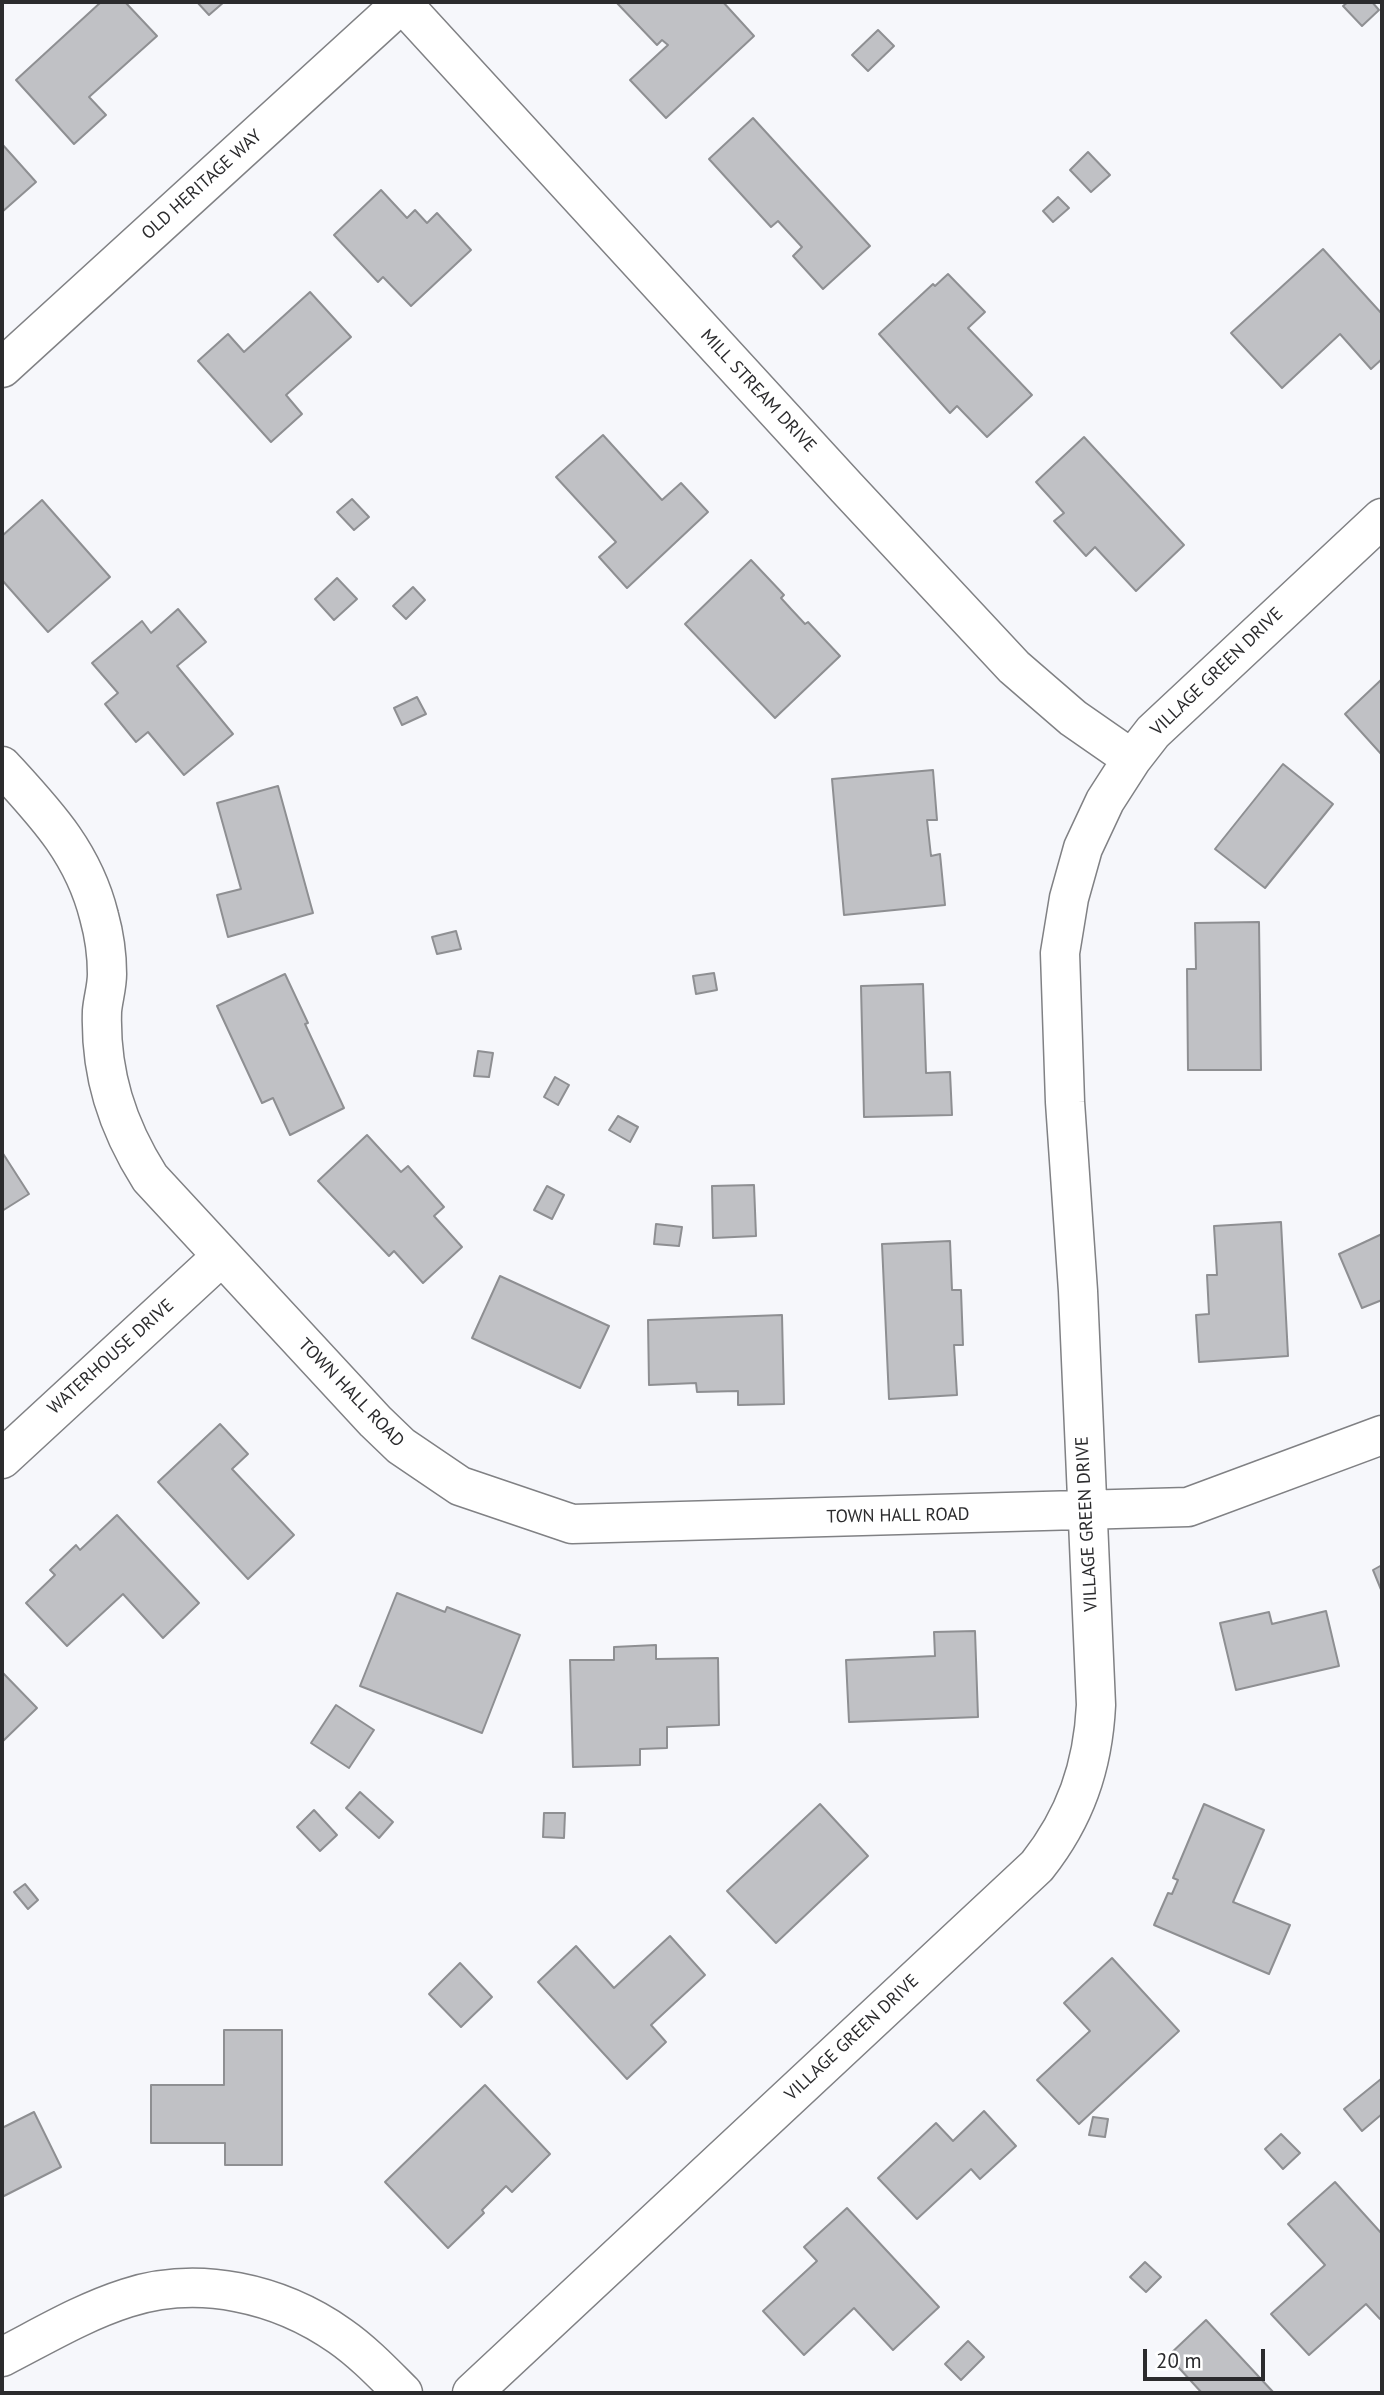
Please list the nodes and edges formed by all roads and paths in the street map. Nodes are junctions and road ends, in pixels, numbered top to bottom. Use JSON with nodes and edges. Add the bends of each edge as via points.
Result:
{"nodes":[{"id":1,"x":402,"y":2,"type":"edge"},
{"id":2,"x":2,"y":368,"type":"edge"},
{"id":3,"x":1382,"y":518,"type":"edge"},
{"id":4,"x":1132,"y":759,"type":"junction"},
{"id":5,"x":2,"y":766,"type":"edge"},
{"id":6,"x":222,"y":1256,"type":"junction"},
{"id":7,"x":1382,"y":1435,"type":"edge"},
{"id":8,"x":2,"y":1459,"type":"edge"},
{"id":9,"x":1086,"y":1511,"type":"junction"},
{"id":10,"x":2,"y":2357,"type":"edge"},
{"id":11,"x":403,"y":2393,"type":"edge"},
{"id":12,"x":472,"y":2393,"type":"edge"}],
"edges":[{"from":1,"to":2,"type":"street","name":"OLD HERITAGE WAY"},
{"from":1,"to":4,"type":"street","name":"MILL STREAM DRIVE","via":[[1014,667],[1073,718]]},
{"from":3,"to":4,"type":"street","name":"VILLAGE GREEN DRIVE","via":[[1176,709]]},
{"from":4,"to":9,"type":"street","name":"VILLAGE GREEN DRIVE","via":[[1083,848],[1060,953]]},
{"from":5,"to":6,"type":"street","name":"TOWN HALL ROAD","via":[[57,827],[83,870],[99,917],[107,975],[102,1009],[107,1083],[131,1148],[150,1178]]},
{"from":6,"to":8,"type":"street","name":"WATERHOUSE DRIVE"},
{"from":6,"to":9,"type":"street","name":"TOWN HALL ROAD","via":[[401,1446],[460,1486],[572,1524]]},
{"from":7,"to":9,"type":"street","name":"TOWN HALL ROAD","via":[[1188,1507]]},
{"from":9,"to":12,"type":"street","name":"VILLAGE GREEN DRIVE","via":[[1095,1732],[1080,1794],[1053,1846]]},
{"from":10,"to":11,"type":"street","via":[[128,2298],[202,2287],[242,2293],[310,2317],[361,2352]]}]}
